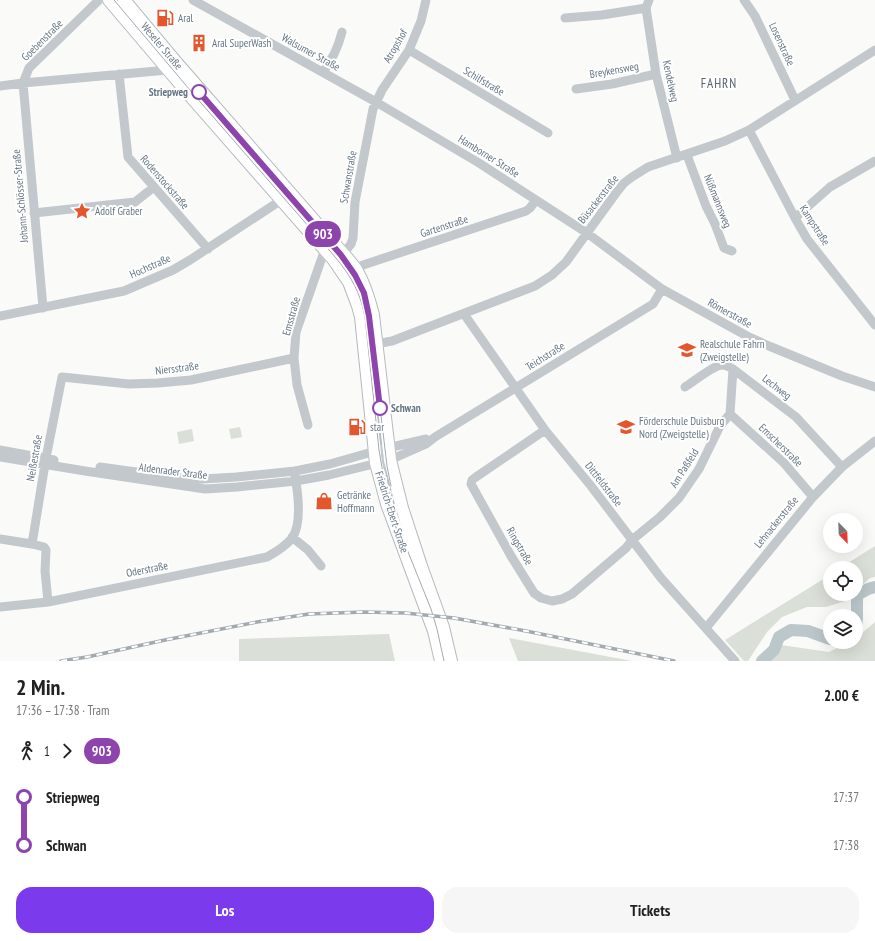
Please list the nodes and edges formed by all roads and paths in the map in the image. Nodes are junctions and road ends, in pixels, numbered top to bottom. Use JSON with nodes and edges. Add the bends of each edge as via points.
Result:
{"nodes":[{"id":1,"x":99,"y":0,"type":"edge"},
{"id":2,"x":109,"y":0,"type":"edge"},
{"id":3,"x":124,"y":0,"type":"edge"},
{"id":4,"x":193,"y":0,"type":"edge"},
{"id":5,"x":426,"y":0,"type":"edge"},
{"id":6,"x":744,"y":0,"type":"edge"},
{"id":7,"x":648,"y":4,"type":"edge"},
{"id":8,"x":565,"y":18,"type":"dead end"},
{"id":9,"x":342,"y":32,"type":"dead end"},
{"id":10,"x":409,"y":50,"type":"junction"},
{"id":11,"x":875,"y":50,"type":"edge"},
{"id":12,"x":168,"y":70,"type":"junction"},
{"id":13,"x":323,"y":72,"type":"junction"},
{"id":14,"x":119,"y":74,"type":"junction"},
{"id":15,"x":656,"y":74,"type":"junction"},
{"id":16,"x":22,"y":83,"type":"junction"},
{"id":17,"x":0,"y":86,"type":"edge"},
{"id":18,"x":576,"y":89,"type":"dead end"},
{"id":19,"x":795,"y":100,"type":"junction"},
{"id":20,"x":376,"y":102,"type":"junction"},
{"id":21,"x":748,"y":130,"type":"junction"},
{"id":22,"x":548,"y":133,"type":"dead end"},
{"id":23,"x":687,"y":155,"type":"junction"},
{"id":24,"x":677,"y":158,"type":"junction"},
{"id":25,"x":875,"y":161,"type":"edge"},
{"id":26,"x":154,"y":187,"type":"junction"},
{"id":27,"x":286,"y":197,"type":"junction"},
{"id":28,"x":536,"y":200,"type":"junction"},
{"id":29,"x":34,"y":213,"type":"junction"},
{"id":30,"x":795,"y":218,"type":"junction"},
{"id":31,"x":587,"y":234,"type":"junction"},
{"id":32,"x":329,"y":245,"type":"junction"},
{"id":33,"x":208,"y":249,"type":"junction"},
{"id":34,"x":732,"y":252,"type":"dead end"},
{"id":35,"x":343,"y":254,"type":"junction"},
{"id":36,"x":355,"y":268,"type":"junction"},
{"id":37,"x":662,"y":289,"type":"junction"},
{"id":38,"x":43,"y":308,"type":"junction"},
{"id":39,"x":464,"y":314,"type":"junction"},
{"id":40,"x":0,"y":316,"type":"edge"},
{"id":41,"x":875,"y":325,"type":"edge"},
{"id":42,"x":376,"y":344,"type":"junction"},
{"id":43,"x":364,"y":346,"type":"junction"},
{"id":44,"x":294,"y":358,"type":"junction"},
{"id":45,"x":733,"y":369,"type":"junction"},
{"id":46,"x":62,"y":377,"type":"joint"},
{"id":47,"x":685,"y":387,"type":"dead end"},
{"id":48,"x":875,"y":387,"type":"edge"},
{"id":49,"x":516,"y":388,"type":"junction"},
{"id":50,"x":730,"y":414,"type":"junction"},
{"id":51,"x":308,"y":425,"type":"dead end"},
{"id":52,"x":545,"y":430,"type":"junction"},
{"id":53,"x":875,"y":441,"type":"edge"},
{"id":54,"x":0,"y":450,"type":"edge"},
{"id":55,"x":389,"y":454,"type":"junction"},
{"id":56,"x":0,"y":457,"type":"edge"},
{"id":57,"x":376,"y":457,"type":"junction"},
{"id":58,"x":46,"y":461,"type":"junction"},
{"id":59,"x":842,"y":467,"type":"junction"},
{"id":60,"x":294,"y":471,"type":"junction"},
{"id":61,"x":296,"y":481,"type":"junction"},
{"id":62,"x":813,"y":496,"type":"junction"},
{"id":63,"x":292,"y":538,"type":"junction"},
{"id":64,"x":0,"y":539,"type":"edge"},
{"id":65,"x":632,"y":540,"type":"junction"},
{"id":66,"x":32,"y":544,"type":"junction"},
{"id":67,"x":321,"y":566,"type":"dead end"},
{"id":68,"x":48,"y":602,"type":"junction"},
{"id":69,"x":0,"y":607,"type":"edge"},
{"id":70,"x":706,"y":628,"type":"junction"},
{"id":71,"x":441,"y":661,"type":"edge"},
{"id":72,"x":451,"y":661,"type":"edge"},
{"id":73,"x":735,"y":661,"type":"edge"}],
"edges":[{"from":1,"to":16,"type":"street","name":"Goebenstraße","via":[[29,68]]},
{"from":2,"to":12,"type":"main road","name":"Weseler Straße"},
{"from":3,"to":27,"type":"main road","name":"Weseler Straße"},
{"from":4,"to":13,"type":"street","name":"Walsumer Straße"},
{"from":5,"to":10,"type":"street","name":"Atropshof","via":[[421,21]]},
{"from":6,"to":19,"type":"street","name":"Losenstraße","via":[[755,16]]},
{"from":7,"to":8,"type":"street","via":[[602,15]]},
{"from":7,"to":15,"type":"street","name":"Kendelweg"},
{"from":9,"to":13,"type":"street","via":[[332,60]]},
{"from":10,"to":20,"type":"street","name":"Atropshof"},
{"from":10,"to":22,"type":"street","name":"Schilfstraße"},
{"from":11,"to":19,"type":"street","name":"Büsackerstraße"},
{"from":12,"to":14,"type":"street"},
{"from":12,"to":27,"type":"main road","name":"Weseler Straße"},
{"from":13,"to":20,"type":"street","name":"Walsumer Straße"},
{"from":14,"to":16,"type":"street"},
{"from":14,"to":26,"type":"street","name":"Rodenstockstraße","via":[[128,157]]},
{"from":15,"to":18,"type":"street","name":"Breykensweg"},
{"from":15,"to":24,"type":"street","name":"Kendelweg"},
{"from":16,"to":17,"type":"street"},
{"from":16,"to":29,"type":"street","name":"Johann-Schlösser-Straße"},
{"from":19,"to":21,"type":"street","name":"Büsackerstraße"},
{"from":20,"to":28,"type":"street","name":"Hamborner Straße"},
{"from":20,"to":35,"type":"street","name":"Schwanstraße","via":[[355,202],[353,238]]},
{"from":21,"to":23,"type":"street","name":"Büsackerstraße"},
{"from":21,"to":30,"type":"street","name":"Kampstraße"},
{"from":23,"to":24,"type":"street","name":"Büsackerstraße"},
{"from":23,"to":34,"type":"street","name":"Nüßmannsweg","via":[[724,248]]},
{"from":24,"to":31,"type":"street","name":"Büsackerstraße","via":[[648,167],[624,183]]},
{"from":25,"to":30,"type":"street","via":[[830,187]]},
{"from":26,"to":29,"type":"street","via":[[135,202]]},
{"from":26,"to":33,"type":"street","name":"Rodenstockstraße"},
{"from":27,"to":32,"type":"main road","name":"Weseler Straße"},
{"from":27,"to":33,"type":"street","name":"Hochstraße"},
{"from":28,"to":31,"type":"street","name":"Hamborner Straße"},
{"from":28,"to":36,"type":"street","name":"Gartenstraße","via":[[526,211]]},
{"from":29,"to":38,"type":"street","name":"Johann-Schlösser-Straße"},
{"from":30,"to":41,"type":"street","name":"Kampstraße","via":[[807,239]]},
{"from":31,"to":37,"type":"street","name":"Römerstraße"},
{"from":31,"to":39,"type":"street","name":"Büsackerstraße","via":[[566,262],[552,275],[535,286]]},
{"from":32,"to":35,"type":"main road","name":"Weseler Straße"},
{"from":32,"to":43,"type":"main road","name":"Friedrich-Ebert-Straße","via":[[349,282],[358,306]]},
{"from":32,"to":44,"type":"street","name":"Emsstraße","via":[[296,332]]},
{"from":33,"to":38,"type":"street","name":"Hochstraße","via":[[173,270],[124,291]]},
{"from":35,"to":36,"type":"main road","name":"Friedrich-Ebert-Straße"},
{"from":36,"to":42,"type":"main road","name":"Friedrich-Ebert-Straße","via":[[370,303]]},
{"from":37,"to":48,"type":"street","name":"Römerstraße","via":[[747,336]]},
{"from":37,"to":49,"type":"street","name":"Teichstraße","via":[[653,304]]},
{"from":38,"to":40,"type":"street","name":"Hochstraße"},
{"from":39,"to":42,"type":"street","name":"Büsackerstraße","via":[[392,342]]},
{"from":39,"to":49,"type":"street","name":"Dittfeldstraße"},
{"from":42,"to":43,"type":"street","name":"Büsackerstraße"},
{"from":42,"to":55,"type":"main road","name":"Friedrich-Ebert-Straße"},
{"from":43,"to":57,"type":"main road","name":"Friedrich-Ebert-Straße"},
{"from":44,"to":46,"type":"street","name":"Niersstraße","via":[[190,380],[158,383],[129,384]]},
{"from":44,"to":51,"type":"street","name":"Emsstraße","via":[[297,385]]},
{"from":45,"to":47,"type":"street","via":[[720,365]]},
{"from":45,"to":50,"type":"street"},
{"from":45,"to":59,"type":"street","name":"Lechweg","via":[[796,418]]},
{"from":46,"to":58,"type":"street","name":"Neißestraße"},
{"from":49,"to":52,"type":"street","name":"Dittfeldstraße"},
{"from":49,"to":55,"type":"street","name":"Teichstraße","via":[[426,444]]},
{"from":50,"to":62,"type":"street","name":"Emscherstraße","via":[[784,463]]},
{"from":50,"to":65,"type":"street","name":"Am Paßfeld","via":[[720,426],[700,469],[679,498]]},
{"from":52,"to":65,"type":"street","name":"Dittfeldstraße"},
{"from":52,"to":65,"type":"street","name":"Ringstraße","via":[[476,477],[471,484],[534,593],[552,601],[572,594]]},
{"from":53,"to":59,"type":"street","name":"Lehnackerstraße"},
{"from":54,"to":58,"type":"street","name":"Aldenrader Straße"},
{"from":55,"to":57,"type":"street","name":"Aldenrader Straße"},
{"from":55,"to":72,"type":"main road","name":"Friedrich-Ebert-Straße","via":[[402,508],[443,627]]},
{"from":56,"to":58,"type":"street","name":"Aldenrader Straße"},
{"from":57,"to":60,"type":"street","name":"Aldenrader Straße"},
{"from":57,"to":61,"type":"street","name":"Aldenrader Straße","via":[[329,475]]},
{"from":57,"to":71,"type":"main road","name":"Friedrich-Ebert-Straße","via":[[387,504],[434,631]]},
{"from":58,"to":60,"type":"street","name":"Aldenrader Straße","via":[[204,479]]},
{"from":58,"to":61,"type":"street","name":"Aldenrader Straße","via":[[205,489]]},
{"from":58,"to":66,"type":"street","name":"Neißestraße"},
{"from":59,"to":62,"type":"street","name":"Lehnackerstraße"},
{"from":60,"to":61,"type":"street","name":"Oderstraße"},
{"from":61,"to":63,"type":"street","name":"Oderstraße","via":[[299,513]]},
{"from":62,"to":70,"type":"street","name":"Lehnackerstraße"},
{"from":63,"to":67,"type":"street","via":[[308,550]]},
{"from":63,"to":68,"type":"street","name":"Oderstraße","via":[[277,552],[267,557]]},
{"from":64,"to":66,"type":"street"},
{"from":65,"to":70,"type":"street","name":"Dittfeldstraße","via":[[661,578]]},
{"from":66,"to":68,"type":"street","via":[[46,550]]},
{"from":68,"to":69,"type":"street","name":"Oderstraße"},
{"from":70,"to":73,"type":"street","name":"Dittfeldstraße"}]}
